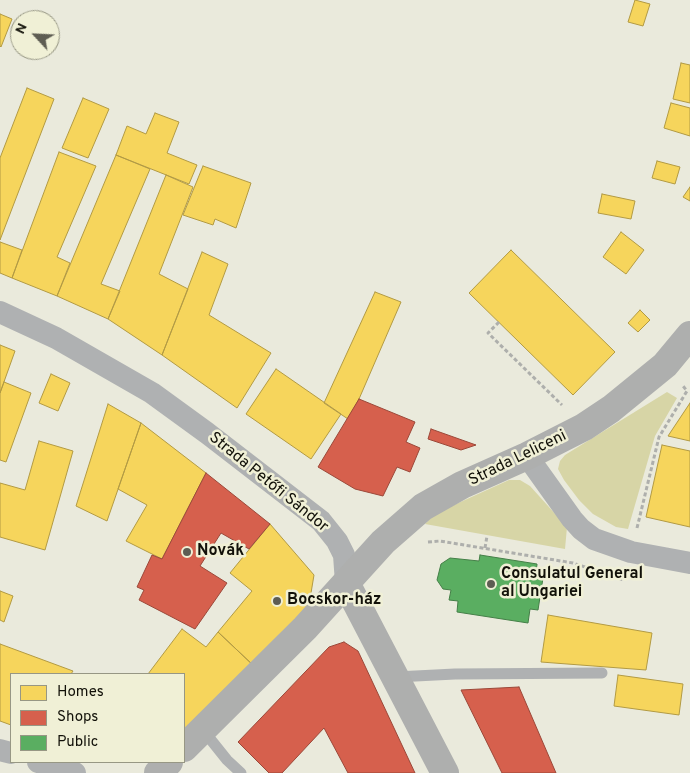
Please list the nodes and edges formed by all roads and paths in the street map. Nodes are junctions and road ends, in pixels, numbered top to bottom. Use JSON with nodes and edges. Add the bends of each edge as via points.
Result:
{"nodes":[{"id":1,"x":0,"y":312,"type":"edge"},
{"id":2,"x":499,"y":322,"type":"dead end"},
{"id":3,"x":690,"y":335,"type":"edge"},
{"id":4,"x":665,"y":366,"type":"junction"},
{"id":5,"x":584,"y":427,"type":"junction"},
{"id":6,"x":527,"y":456,"type":"junction"},
{"id":7,"x":487,"y":536,"type":"dead end"},
{"id":8,"x":383,"y":542,"type":"junction"},
{"id":9,"x":485,"y":548,"type":"junction"},
{"id":10,"x":631,"y":552,"type":"junction"},
{"id":11,"x":690,"y":563,"type":"edge"},
{"id":12,"x":346,"y":583,"type":"junction"},
{"id":13,"x":602,"y":672,"type":"dead end"},
{"id":14,"x":396,"y":677,"type":"junction"},
{"id":15,"x":193,"y":738,"type":"edge"},
{"id":16,"x":41,"y":763,"type":"edge"},
{"id":17,"x":168,"y":763,"type":"edge"},
{"id":18,"x":75,"y":773,"type":"edge"},
{"id":19,"x":158,"y":773,"type":"edge"},
{"id":20,"x":241,"y":773,"type":"edge"},
{"id":21,"x":445,"y":773,"type":"edge"}],
"edges":[{"from":1,"to":12,"type":"street","name":"Strada Petőfi Sándor","via":[[56,338],[152,392],[321,521],[344,555]]},
{"from":2,"to":5,"type":"path","via":[[488,333]]},
{"from":3,"to":4,"type":"street","name":"Strada Leliceni"},
{"from":4,"to":5,"type":"street","name":"Strada Leliceni"},
{"from":4,"to":10,"type":"path","via":[[688,391],[659,437]]},
{"from":5,"to":6,"type":"street","name":"Strada Leliceni"},
{"from":6,"to":8,"type":"street","name":"Strada Leliceni","via":[[462,485],[423,507]]},
{"from":6,"to":10,"type":"street","via":[[581,529],[594,539]]},
{"from":7,"to":9,"type":"path"},
{"from":8,"to":9,"type":"path","via":[[440,541]]},
{"from":8,"to":12,"type":"street","name":"Strada Leliceni"},
{"from":9,"to":10,"type":"path","via":[[573,563],[624,580]]},
{"from":10,"to":11,"type":"street"},
{"from":12,"to":14,"type":"street","name":"Strada Petőfi Sándor"},
{"from":12,"to":15,"type":"street","name":"Strada Leliceni"},
{"from":13,"to":14,"type":"lane"},
{"from":14,"to":21,"type":"street","name":"Strada Petőfi Sándor"},
{"from":15,"to":20,"type":"lane"},
{"from":16,"to":18,"type":"street"},
{"from":17,"to":19,"type":"street"}]}
